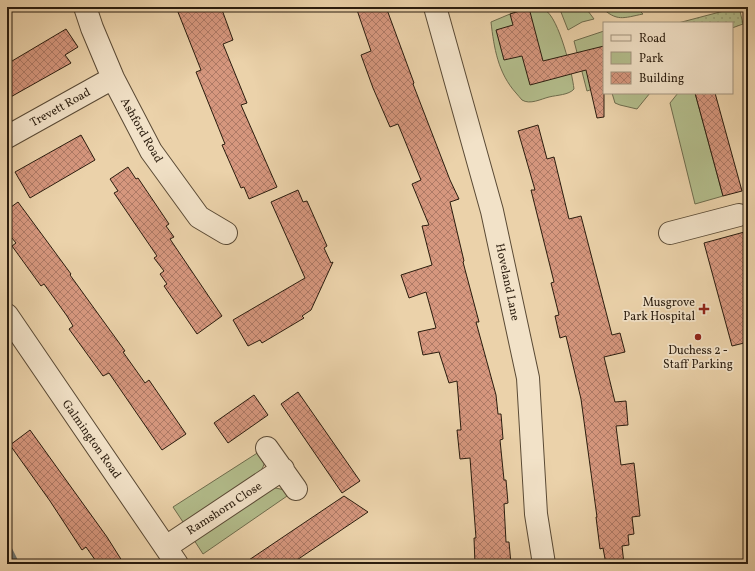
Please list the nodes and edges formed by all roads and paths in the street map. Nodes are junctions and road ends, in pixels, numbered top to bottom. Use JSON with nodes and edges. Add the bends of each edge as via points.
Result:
{"nodes":[{"id":1,"x":85,"y":7,"type":"edge"},
{"id":2,"x":435,"y":7,"type":"edge"},
{"id":3,"x":113,"y":78,"type":"junction"},
{"id":4,"x":7,"y":137,"type":"edge"},
{"id":5,"x":739,"y":214,"type":"dead end"},
{"id":6,"x":226,"y":233,"type":"dead end"},
{"id":7,"x":670,"y":233,"type":"dead end"},
{"id":8,"x":7,"y":315,"type":"edge"},
{"id":9,"x":267,"y":448,"type":"dead end"},
{"id":10,"x":283,"y":469,"type":"junction"},
{"id":11,"x":296,"y":488,"type":"dead end"},
{"id":12,"x":171,"y":556,"type":"edge"},
{"id":13,"x":544,"y":564,"type":"edge"}],
"edges":[{"from":1,"to":3,"type":"street","name":"Ashford Road"},
{"from":2,"to":13,"type":"street","name":"Hoveland Lane","via":[[492,211],[528,378],[536,514]]},
{"from":3,"to":4,"type":"street","name":"Trevett Road"},
{"from":3,"to":6,"type":"street","name":"Ashford Road","via":[[151,151],[199,218]]},
{"from":5,"to":7,"type":"street"},
{"from":8,"to":12,"type":"street","name":"Galmington Road"},
{"from":9,"to":10,"type":"street"},
{"from":10,"to":11,"type":"street"},
{"from":10,"to":12,"type":"street","name":"Ramshorn Close"}]}
